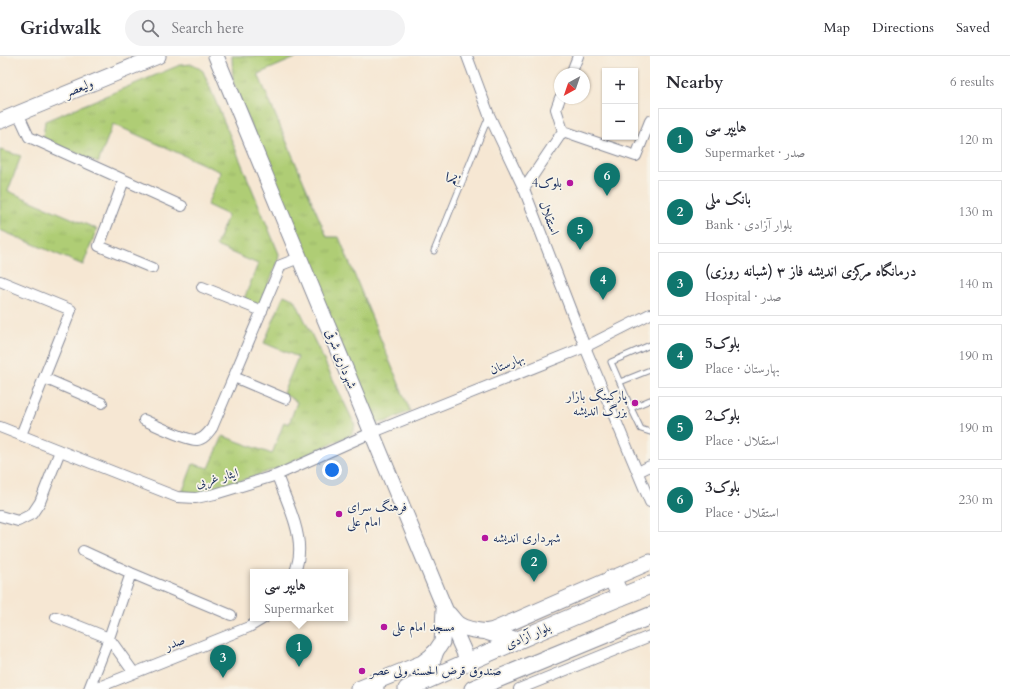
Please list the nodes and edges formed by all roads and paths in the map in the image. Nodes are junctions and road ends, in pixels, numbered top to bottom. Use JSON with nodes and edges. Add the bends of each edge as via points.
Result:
{"nodes":[{"id":1,"x":158,"y":56,"type":"edge"},
{"id":2,"x":216,"y":56,"type":"edge"},
{"id":3,"x":466,"y":56,"type":"edge"},
{"id":4,"x":578,"y":56,"type":"edge"},
{"id":5,"x":573,"y":68,"type":"edge"},
{"id":6,"x":558,"y":104,"type":"edge"},
{"id":7,"x":18,"y":113,"type":"junction"},
{"id":8,"x":489,"y":115,"type":"junction"},
{"id":9,"x":0,"y":121,"type":"edge"},
{"id":10,"x":650,"y":121,"type":"edge"},
{"id":11,"x":563,"y":131,"type":"junction"},
{"id":12,"x":124,"y":180,"type":"junction"},
{"id":13,"x":524,"y":189,"type":"junction"},
{"id":14,"x":182,"y":206,"type":"dead end"},
{"id":15,"x":434,"y":250,"type":"dead end"},
{"id":16,"x":299,"y":258,"type":"junction"},
{"id":17,"x":152,"y":268,"type":"dead end"},
{"id":18,"x":0,"y":281,"type":"edge"},
{"id":19,"x":202,"y":287,"type":"dead end"},
{"id":20,"x":262,"y":311,"type":"junction"},
{"id":21,"x":650,"y":314,"type":"edge"},
{"id":22,"x":650,"y":345,"type":"edge"},
{"id":23,"x":585,"y":347,"type":"junction"},
{"id":24,"x":650,"y":370,"type":"edge"},
{"id":25,"x":234,"y":377,"type":"junction"},
{"id":26,"x":44,"y":378,"type":"junction"},
{"id":27,"x":620,"y":382,"type":"junction"},
{"id":28,"x":286,"y":399,"type":"dead end"},
{"id":29,"x":650,"y":400,"type":"edge"},
{"id":30,"x":102,"y":403,"type":"dead end"},
{"id":31,"x":630,"y":408,"type":"junction"},
{"id":32,"x":144,"y":420,"type":"dead end"},
{"id":33,"x":0,"y":427,"type":"edge"},
{"id":34,"x":650,"y":432,"type":"edge"},
{"id":35,"x":371,"y":433,"type":"junction"},
{"id":36,"x":21,"y":435,"type":"junction"},
{"id":37,"x":60,"y":451,"type":"junction"},
{"id":38,"x":650,"y":466,"type":"edge"},
{"id":39,"x":638,"y":472,"type":"junction"},
{"id":40,"x":277,"y":475,"type":"junction"},
{"id":41,"x":650,"y":502,"type":"edge"},
{"id":42,"x":0,"y":516,"type":"edge"},
{"id":43,"x":83,"y":551,"type":"dead end"},
{"id":44,"x":650,"y":562,"type":"edge"},
{"id":45,"x":296,"y":569,"type":"edge"},
{"id":46,"x":131,"y":573,"type":"junction"},
{"id":47,"x":612,"y":578,"type":"junction"},
{"id":48,"x":650,"y":585,"type":"edge"},
{"id":49,"x":621,"y":597,"type":"junction"},
{"id":50,"x":444,"y":607,"type":"junction"},
{"id":51,"x":231,"y":615,"type":"dead end"},
{"id":52,"x":650,"y":616,"type":"edge"},
{"id":53,"x":56,"y":617,"type":"dead end"},
{"id":54,"x":259,"y":621,"type":"edge"},
{"id":55,"x":489,"y":632,"type":"junction"},
{"id":56,"x":650,"y":636,"type":"edge"},
{"id":57,"x":109,"y":638,"type":"junction"},
{"id":58,"x":517,"y":641,"type":"junction"},
{"id":59,"x":434,"y":654,"type":"junction"},
{"id":60,"x":468,"y":661,"type":"junction"},
{"id":61,"x":134,"y":673,"type":"junction"},
{"id":62,"x":424,"y":681,"type":"junction"},
{"id":63,"x":369,"y":687,"type":"edge"},
{"id":64,"x":476,"y":688,"type":"edge"},
{"id":65,"x":89,"y":689,"type":"edge"},
{"id":66,"x":94,"y":689,"type":"edge"},
{"id":67,"x":407,"y":689,"type":"edge"},
{"id":68,"x":519,"y":689,"type":"edge"}],
"edges":[{"from":1,"to":7,"type":"main road","name":"ولیعصر"},
{"from":2,"to":16,"type":"main road","name":"شهرداری شرقی"},
{"from":3,"to":8,"type":"street","name":"استقلال"},
{"from":4,"to":5,"type":"street"},
{"from":6,"to":11,"type":"street","via":[[556,109]]},
{"from":7,"to":9,"type":"main road","name":"ولیعصر"},
{"from":7,"to":12,"type":"street","via":[[29,137]]},
{"from":8,"to":13,"type":"street","name":"استقلال"},
{"from":8,"to":15,"type":"lane","name":"یکم"},
{"from":10,"to":11,"type":"street","via":[[636,156]]},
{"from":11,"to":13,"type":"street"},
{"from":12,"to":14,"type":"street"},
{"from":12,"to":17,"type":"street","via":[[99,246]]},
{"from":13,"to":23,"type":"street","name":"استقلال"},
{"from":16,"to":20,"type":"street","via":[[281,265]]},
{"from":16,"to":35,"type":"main road","name":"شهرداری شرقی"},
{"from":18,"to":26,"type":"street","via":[[71,310]]},
{"from":19,"to":20,"type":"street"},
{"from":20,"to":25,"type":"street"},
{"from":21,"to":23,"type":"street","name":"بهارستان"},
{"from":22,"to":27,"type":"lane","via":[[612,362]]},
{"from":23,"to":35,"type":"street","name":"بهارستان"},
{"from":23,"to":39,"type":"street","name":"استقلال"},
{"from":24,"to":27,"type":"lane"},
{"from":25,"to":28,"type":"street"},
{"from":25,"to":32,"type":"street","via":[[212,428],[198,440]]},
{"from":26,"to":30,"type":"street"},
{"from":26,"to":36,"type":"street"},
{"from":27,"to":31,"type":"lane"},
{"from":29,"to":31,"type":"lane"},
{"from":31,"to":34,"type":"lane","via":[[640,429]]},
{"from":33,"to":36,"type":"street","name":"ایثار غربی"},
{"from":35,"to":40,"type":"street","name":"ایثار غربی"},
{"from":35,"to":50,"type":"main road","name":"شهرداری شرقی"},
{"from":36,"to":37,"type":"street","name":"ایثار غربی"},
{"from":37,"to":40,"type":"street","name":"ایثار غربی","via":[[177,497],[196,498],[215,494]]},
{"from":37,"to":42,"type":"street","via":[[40,502],[32,514],[18,521]]},
{"from":38,"to":39,"type":"street"},
{"from":39,"to":41,"type":"street","name":"استقلال"},
{"from":40,"to":45,"type":"street","via":[[298,538],[299,554]]},
{"from":43,"to":46,"type":"street"},
{"from":44,"to":47,"type":"main road"},
{"from":46,"to":51,"type":"street"},
{"from":46,"to":57,"type":"street"},
{"from":47,"to":49,"type":"main road"},
{"from":47,"to":55,"type":"main road"},
{"from":48,"to":49,"type":"main road","name":"بلوار آزادی"},
{"from":49,"to":58,"type":"main road","name":"بلوار آزادی"},
{"from":50,"to":55,"type":"main road","via":[[461,626]]},
{"from":50,"to":59,"type":"main road","via":[[442,642]]},
{"from":50,"to":60,"type":"main road","name":"شهرداری شرقی"},
{"from":52,"to":64,"type":"main road"},
{"from":53,"to":57,"type":"street"},
{"from":54,"to":61,"type":"street","name":"صدر"},
{"from":55,"to":58,"type":"main road"},
{"from":56,"to":68,"type":"street"},
{"from":57,"to":61,"type":"street"},
{"from":57,"to":65,"type":"street"},
{"from":58,"to":60,"type":"main road","name":"بلوار آزادی"},
{"from":59,"to":62,"type":"main road"},
{"from":59,"to":63,"type":"main road","via":[[422,663]]},
{"from":60,"to":62,"type":"main road","name":"بلوار آزادی"},
{"from":61,"to":66,"type":"street","name":"صدر"},
{"from":62,"to":67,"type":"main road","name":"بلوار آزادی"}]}
